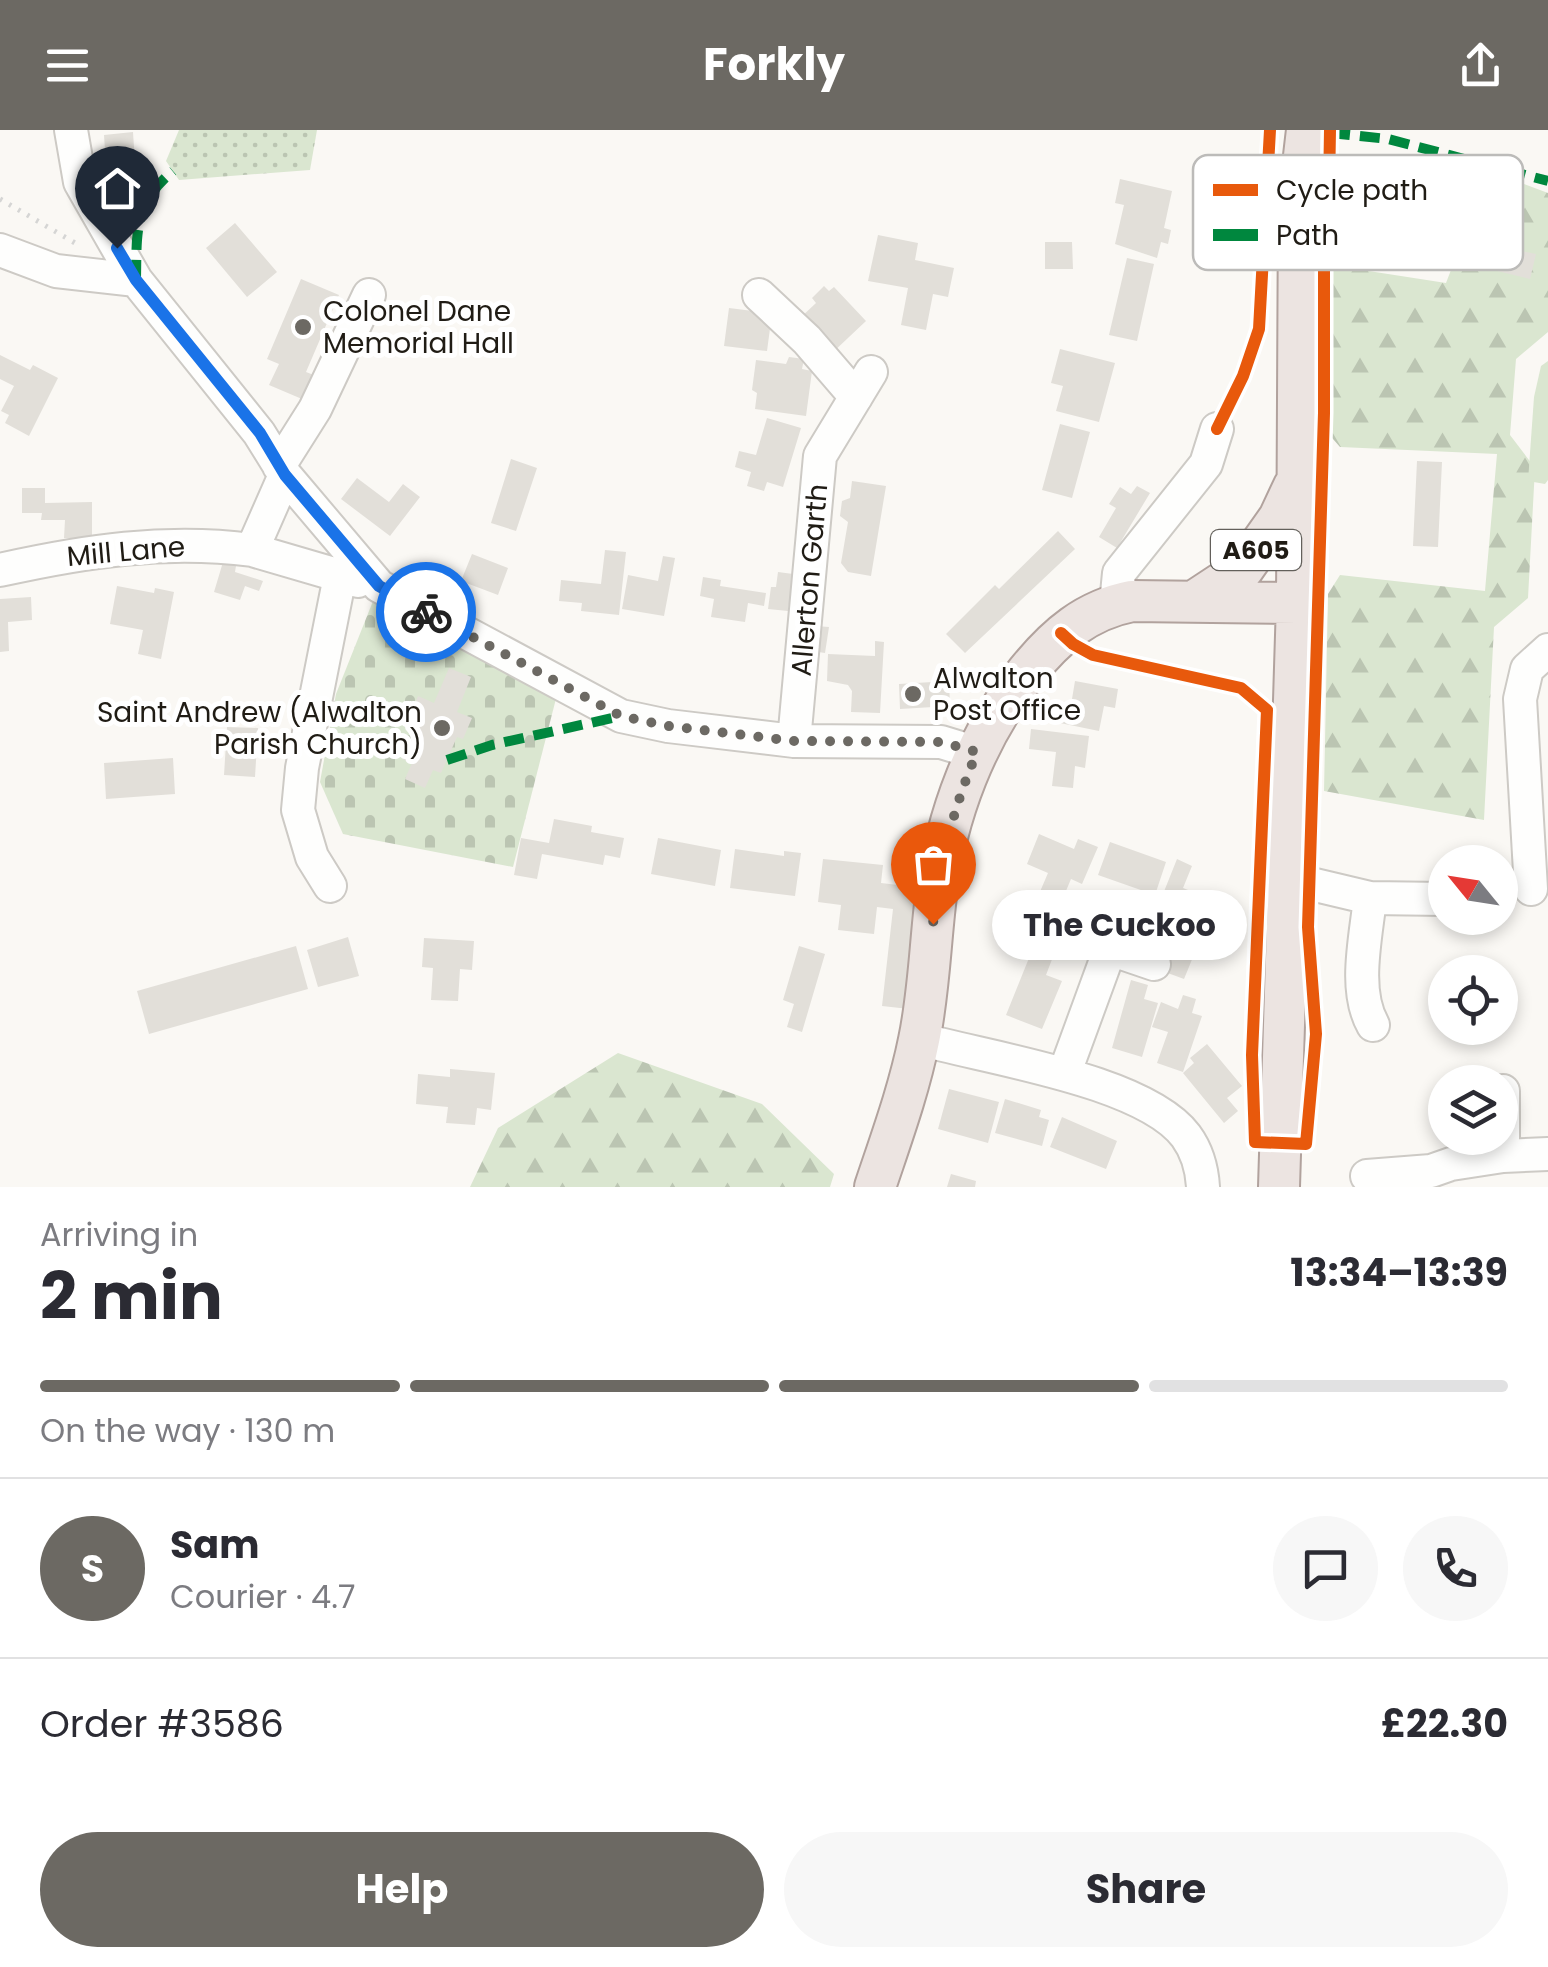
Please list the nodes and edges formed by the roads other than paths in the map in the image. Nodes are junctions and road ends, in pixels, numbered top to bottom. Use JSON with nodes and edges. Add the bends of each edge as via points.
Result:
{"nodes":[{"id":1,"x":71,"y":130,"type":"edge"},
{"id":2,"x":1306,"y":130,"type":"edge"},
{"id":3,"x":1303,"y":155,"type":"edge"},
{"id":4,"x":0,"y":250,"type":"edge"},
{"id":5,"x":1297,"y":270,"type":"edge"},
{"id":6,"x":136,"y":280,"type":"junction"},
{"id":7,"x":368,"y":295,"type":"dead end"},
{"id":8,"x":759,"y":295,"type":"dead end"},
{"id":9,"x":1218,"y":430,"type":"dead end"},
{"id":10,"x":282,"y":470,"type":"junction"},
{"id":11,"x":1296,"y":483,"type":"junction"},
{"id":12,"x":252,"y":550,"type":"junction"},
{"id":13,"x":0,"y":570,"type":"edge"},
{"id":14,"x":340,"y":576,"type":"junction"},
{"id":15,"x":379,"y":586,"type":"junction"},
{"id":16,"x":1196,"y":600,"type":"junction"},
{"id":17,"x":1297,"y":603,"type":"junction"},
{"id":18,"x":1116,"y":604,"type":"junction"},
{"id":19,"x":1546,"y":654,"type":"edge"},
{"id":20,"x":794,"y":741,"type":"junction"},
{"id":21,"x":977,"y":752,"type":"junction"},
{"id":22,"x":1290,"y":879,"type":"junction"},
{"id":23,"x":330,"y":886,"type":"dead end"},
{"id":24,"x":1526,"y":890,"type":"edge"},
{"id":25,"x":1370,"y":898,"type":"junction"},
{"id":26,"x":1428,"y":899,"type":"edge"},
{"id":27,"x":1076,"y":935,"type":"dead end"},
{"id":28,"x":1110,"y":949,"type":"junction"},
{"id":29,"x":1154,"y":964,"type":"dead end"},
{"id":30,"x":1374,"y":1025,"type":"dead end"},
{"id":31,"x":920,"y":1039,"type":"junction"},
{"id":32,"x":1065,"y":1072,"type":"junction"},
{"id":33,"x":1548,"y":1154,"type":"edge"},
{"id":34,"x":1503,"y":1156,"type":"joint"},
{"id":35,"x":1367,"y":1176,"type":"dead end"},
{"id":36,"x":875,"y":1187,"type":"edge"},
{"id":37,"x":1202,"y":1187,"type":"edge"},
{"id":38,"x":1280,"y":1187,"type":"edge"}],
"edges":[{"from":1,"to":6,"type":"street","via":[[80,182]]},
{"from":2,"to":3,"type":"main road","number":"A605"},
{"from":4,"to":6,"type":"street","via":[[56,271]]},
{"from":5,"to":11,"type":"main road","number":"A605"},
{"from":6,"to":10,"type":"street","via":[[260,433]]},
{"from":7,"to":10,"type":"street"},
{"from":8,"to":20,"type":"street","name":"Allerton Garth","via":[[863,385],[820,456]]},
{"from":9,"to":18,"type":"street","via":[[1206,464],[1119,573]]},
{"from":10,"to":12,"type":"street"},
{"from":10,"to":15,"type":"street"},
{"from":11,"to":16,"type":"main road","number":"A605","via":[[1242,569]]},
{"from":11,"to":17,"type":"main road","number":"A605"},
{"from":12,"to":13,"type":"street","name":"Mill Lane","via":[[204,544],[113,548]]},
{"from":12,"to":14,"type":"street","name":"Mill Lane"},
{"from":14,"to":15,"type":"street","name":"Mill Lane"},
{"from":14,"to":23,"type":"street","via":[[298,810]]},
{"from":15,"to":20,"type":"street","via":[[621,716]]},
{"from":16,"to":17,"type":"main road","number":"A605"},
{"from":16,"to":18,"type":"main road","number":"A605"},
{"from":17,"to":22,"type":"main road","number":"A605"},
{"from":18,"to":21,"type":"main road","number":"A605","via":[[1055,638],[998,712]]},
{"from":19,"to":24,"type":"street","via":[[1527,669],[1520,699]]},
{"from":20,"to":21,"type":"street","via":[[941,742]]},
{"from":21,"to":31,"type":"main road","number":"A605","via":[[946,838]]},
{"from":22,"to":25,"type":"street"},
{"from":22,"to":38,"type":"main road","number":"A605"},
{"from":25,"to":26,"type":"street"},
{"from":25,"to":30,"type":"street","via":[[1364,1009]]},
{"from":27,"to":28,"type":"street"},
{"from":28,"to":29,"type":"street"},
{"from":28,"to":32,"type":"street"},
{"from":31,"to":32,"type":"street"},
{"from":31,"to":36,"type":"main road","number":"A605"},
{"from":32,"to":37,"type":"street","via":[[1156,1111],[1186,1135],[1202,1168]]},
{"from":33,"to":34,"type":"street"},
{"from":34,"to":35,"type":"street"}]}
